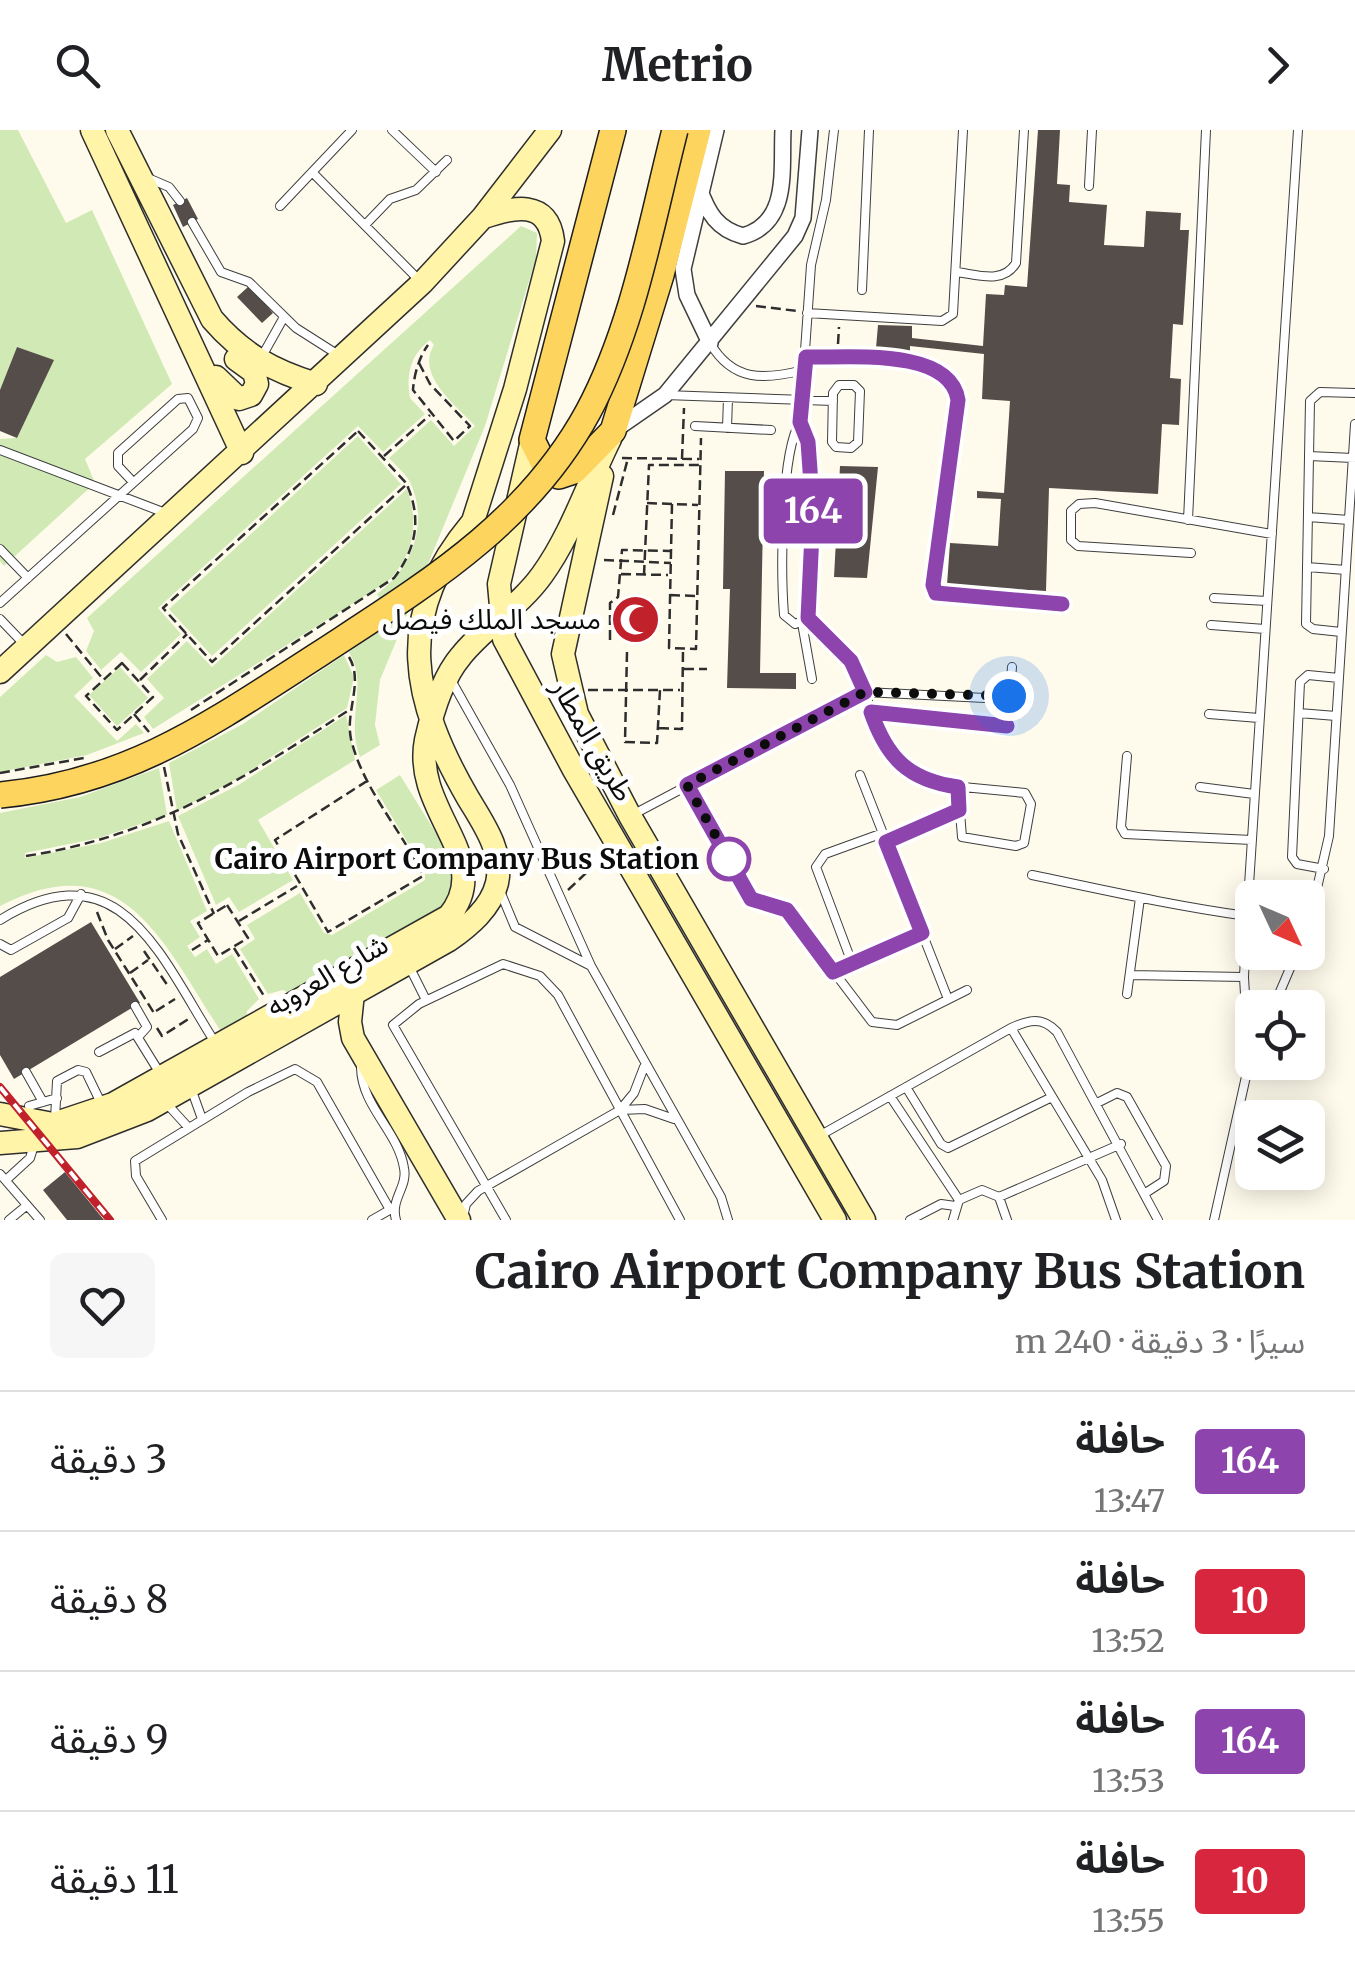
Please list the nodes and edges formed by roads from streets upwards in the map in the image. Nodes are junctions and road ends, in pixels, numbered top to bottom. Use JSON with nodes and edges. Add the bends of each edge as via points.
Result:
{"nodes":[{"id":1,"x":92,"y":130,"type":"edge"},
{"id":2,"x":117,"y":130,"type":"edge"},
{"id":3,"x":550,"y":130,"type":"edge"},
{"id":4,"x":614,"y":130,"type":"edge"},
{"id":5,"x":675,"y":130,"type":"edge"},
{"id":6,"x":698,"y":130,"type":"edge"},
{"id":7,"x":716,"y":130,"type":"edge"},
{"id":8,"x":783,"y":130,"type":"edge"},
{"id":9,"x":810,"y":130,"type":"edge"},
{"id":10,"x":698,"y":188,"type":"junction"},
{"id":11,"x":482,"y":217,"type":"junction"},
{"id":12,"x":212,"y":319,"type":"junction"},
{"id":13,"x":710,"y":342,"type":"junction"},
{"id":14,"x":198,"y":355,"type":"junction"},
{"id":15,"x":316,"y":384,"type":"junction"},
{"id":16,"x":613,"y":431,"type":"junction"},
{"id":17,"x":532,"y":440,"type":"junction"},
{"id":18,"x":242,"y":453,"type":"junction"},
{"id":19,"x":500,"y":622,"type":"junction"},
{"id":20,"x":0,"y":672,"type":"edge"},
{"id":21,"x":430,"y":722,"type":"junction"},
{"id":22,"x":604,"y":770,"type":"junction"},
{"id":23,"x":582,"y":784,"type":"junction"},
{"id":24,"x":0,"y":795,"type":"edge"},
{"id":25,"x":627,"y":835,"type":"junction"},
{"id":26,"x":353,"y":993,"type":"junction"},
{"id":27,"x":163,"y":1091,"type":"junction"},
{"id":28,"x":0,"y":1114,"type":"edge"},
{"id":29,"x":0,"y":1143,"type":"edge"},
{"id":30,"x":860,"y":1213,"type":"edge"},
{"id":31,"x":832,"y":1219,"type":"edge"},
{"id":32,"x":461,"y":1220,"type":"edge"}],
"edges":[{"from":1,"to":14,"type":"main road"},
{"from":2,"to":12,"type":"main road"},
{"from":3,"to":11,"type":"main road"},
{"from":4,"to":17,"type":"main road","name":"طريق المطار"},
{"from":5,"to":24,"type":"main road","bridge":true,"via":[[604,377],[569,444],[496,531],[436,578],[177,744],[96,778]]},
{"from":6,"to":16,"type":"main road","name":"طريق المطار"},
{"from":7,"to":10,"type":"street"},
{"from":8,"to":10,"type":"street","via":[[776,212],[757,232],[743,236],[720,226]]},
{"from":9,"to":13,"type":"street","via":[[802,218],[787,249]]},
{"from":10,"to":13,"type":"street","via":[[683,283]]},
{"from":11,"to":15,"type":"main road"},
{"from":11,"to":21,"type":"main road","via":[[533,209],[548,222],[553,241],[471,524],[440,568],[422,616],[419,685]]},
{"from":12,"to":14,"type":"main road","via":[[224,348],[254,372],[255,390],[245,398],[233,396]]},
{"from":12,"to":15,"type":"main road","via":[[259,362]]},
{"from":13,"to":16,"type":"street","via":[[665,395]]},
{"from":14,"to":18,"type":"main road"},
{"from":15,"to":18,"type":"main road"},
{"from":16,"to":17,"type":"main road","via":[[563,476],[548,469]]},
{"from":16,"to":19,"type":"main road","name":"شارع العروبه","via":[[552,560]]},
{"from":16,"to":22,"type":"main road","name":"طريق المطار","via":[[618,458],[583,556],[563,654],[577,714]]},
{"from":17,"to":19,"type":"main road","name":"طريق المطار","via":[[502,564]]},
{"from":18,"to":20,"type":"main road"},
{"from":19,"to":21,"type":"main road","name":"شارع العروبه","via":[[464,652]]},
{"from":19,"to":23,"type":"main road","name":"طريق المطار","via":[[512,658]]},
{"from":21,"to":26,"type":"main road","name":"شارع العروبه","via":[[489,833],[497,882],[466,929]]},
{"from":21,"to":27,"type":"main road","name":"شارع العروبه","via":[[424,766],[467,877],[460,902],[449,916],[276,1016],[214,1041]]},
{"from":22,"to":23,"type":"main road"},
{"from":22,"to":25,"type":"main road","name":"طريق المطار"},
{"from":23,"to":25,"type":"main road","name":"طريق المطار"},
{"from":25,"to":30,"type":"main road","name":"طريق المطار"},
{"from":25,"to":31,"type":"main road","name":"طريق المطار"},
{"from":26,"to":27,"type":"main road","name":"شارع العروبه","via":[[194,1086]]},
{"from":26,"to":32,"type":"main road","via":[[350,1022],[362,1056]]},
{"from":27,"to":28,"type":"main road","name":"شارع العروبه","via":[[53,1124]]},
{"from":27,"to":29,"type":"main road","name":"شارع العروبه","via":[[86,1134]]},
{"from":30,"to":31,"type":"main road"}]}
